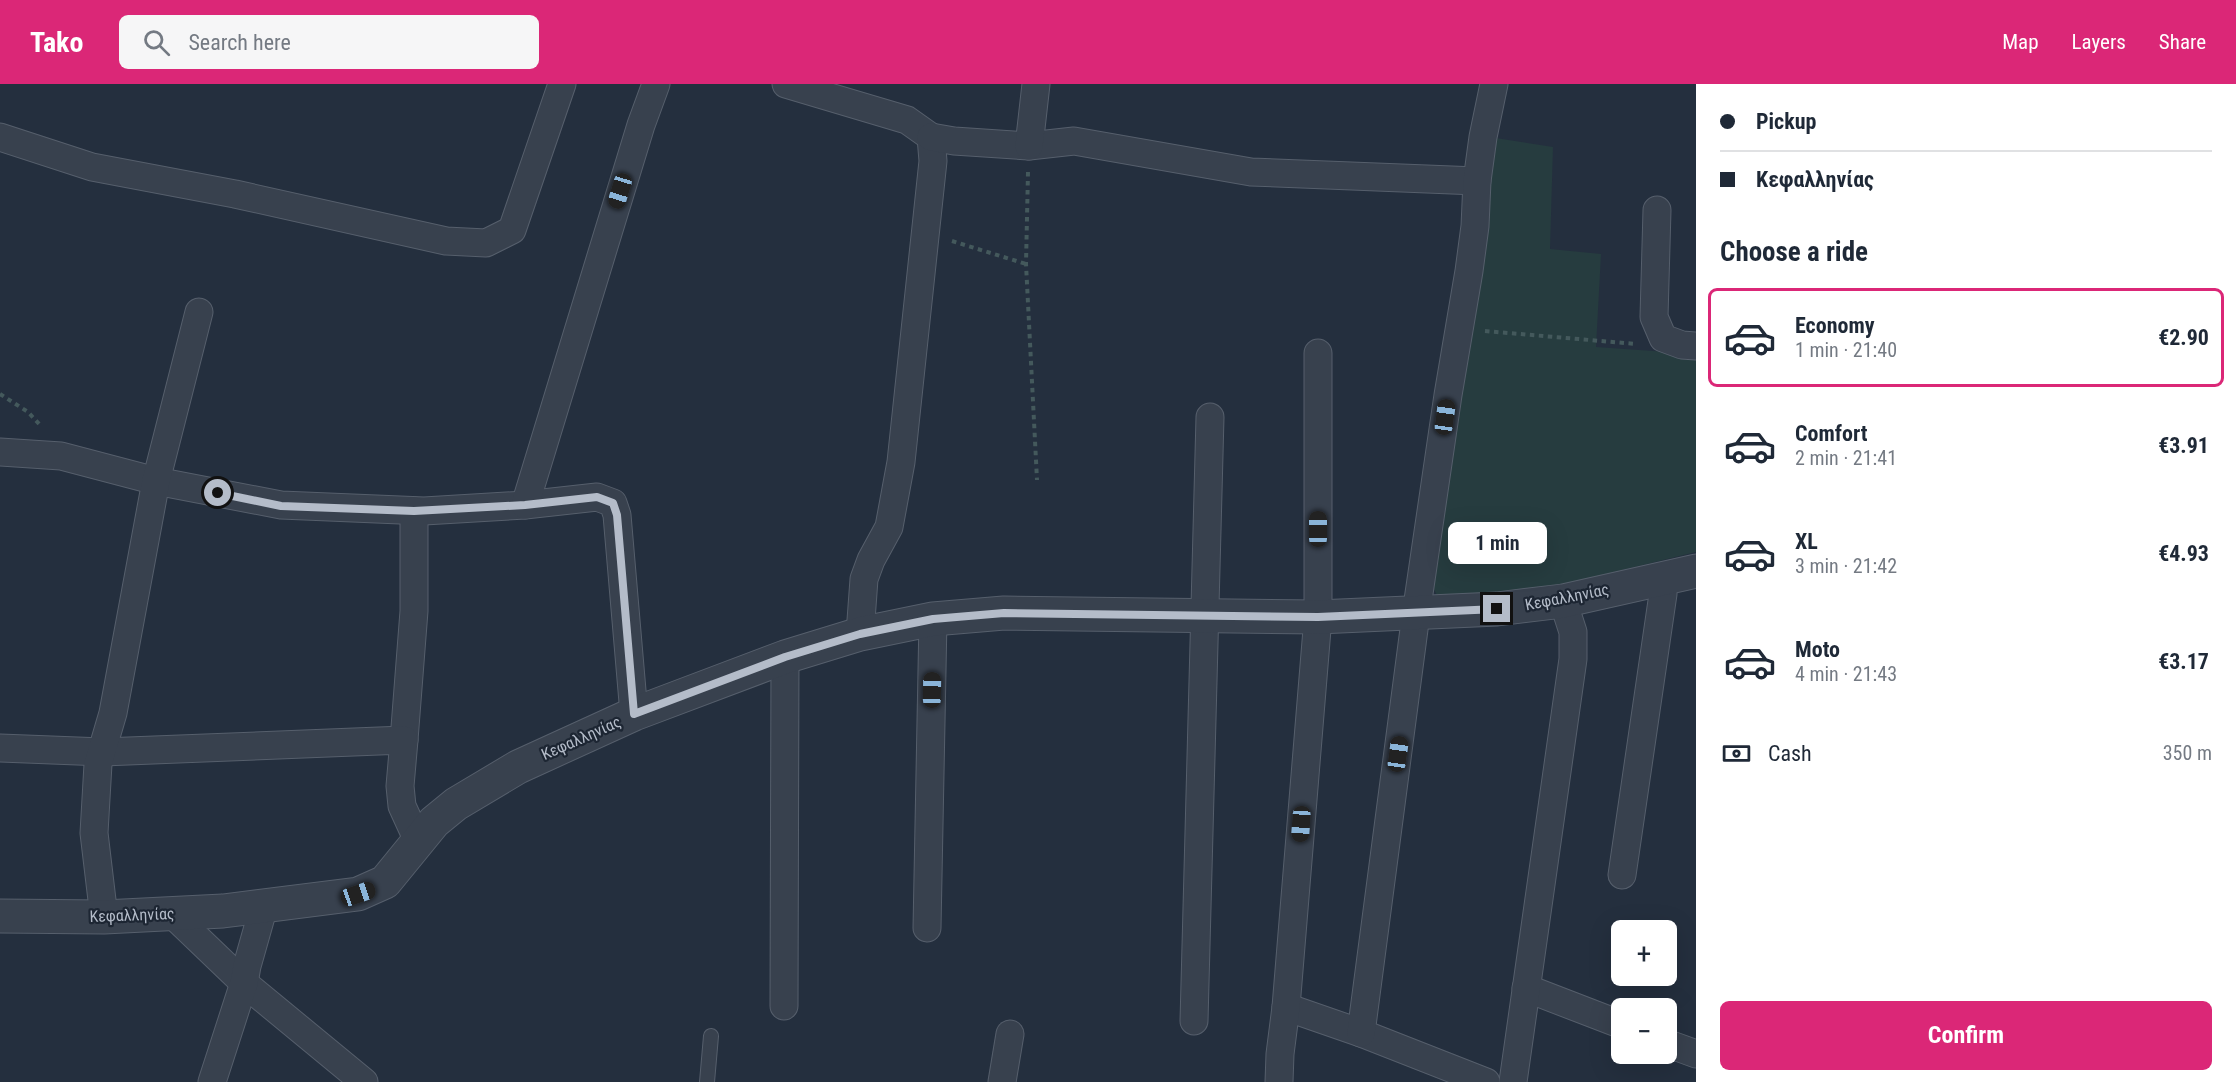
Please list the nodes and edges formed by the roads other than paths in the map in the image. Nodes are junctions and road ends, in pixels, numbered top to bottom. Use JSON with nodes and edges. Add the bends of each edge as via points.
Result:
{"nodes":[{"id":1,"x":562,"y":84,"type":"edge"},
{"id":2,"x":656,"y":84,"type":"edge"},
{"id":3,"x":786,"y":84,"type":"edge"},
{"id":4,"x":1036,"y":84,"type":"edge"},
{"id":5,"x":1494,"y":84,"type":"edge"},
{"id":6,"x":0,"y":137,"type":"edge"},
{"id":7,"x":931,"y":137,"type":"junction"},
{"id":8,"x":1029,"y":146,"type":"junction"},
{"id":9,"x":1477,"y":181,"type":"junction"},
{"id":10,"x":1657,"y":210,"type":"dead end"},
{"id":11,"x":199,"y":312,"type":"dead end"},
{"id":12,"x":1696,"y":346,"type":"edge"},
{"id":13,"x":1317,"y":353,"type":"dead end"},
{"id":14,"x":1210,"y":417,"type":"dead end"},
{"id":15,"x":0,"y":452,"type":"edge"},
{"id":16,"x":156,"y":481,"type":"junction"},
{"id":17,"x":525,"y":505,"type":"junction"},
{"id":18,"x":414,"y":511,"type":"junction"},
{"id":19,"x":1696,"y":570,"type":"edge"},
{"id":20,"x":1664,"y":577,"type":"junction"},
{"id":21,"x":1563,"y":601,"type":"junction"},
{"id":22,"x":1416,"y":614,"type":"junction"},
{"id":23,"x":1203,"y":616,"type":"junction"},
{"id":24,"x":1318,"y":617,"type":"junction"},
{"id":25,"x":933,"y":619,"type":"junction"},
{"id":26,"x":860,"y":634,"type":"junction"},
{"id":27,"x":785,"y":657,"type":"junction"},
{"id":28,"x":634,"y":714,"type":"junction"},
{"id":29,"x":404,"y":740,"type":"junction"},
{"id":30,"x":0,"y":748,"type":"edge"},
{"id":31,"x":103,"y":752,"type":"junction"},
{"id":32,"x":418,"y":841,"type":"junction"},
{"id":33,"x":1622,"y":875,"type":"dead end"},
{"id":34,"x":264,"y":906,"type":"junction"},
{"id":35,"x":172,"y":914,"type":"junction"},
{"id":36,"x":0,"y":916,"type":"edge"},
{"id":37,"x":104,"y":917,"type":"junction"},
{"id":38,"x":927,"y":928,"type":"dead end"},
{"id":39,"x":244,"y":983,"type":"junction"},
{"id":40,"x":1526,"y":988,"type":"junction"},
{"id":41,"x":784,"y":1006,"type":"dead end"},
{"id":42,"x":1286,"y":1007,"type":"junction"},
{"id":43,"x":1194,"y":1021,"type":"dead end"},
{"id":44,"x":1611,"y":1021,"type":"edge"},
{"id":45,"x":1010,"y":1034,"type":"dead end"},
{"id":46,"x":1361,"y":1034,"type":"junction"},
{"id":47,"x":711,"y":1036,"type":"dead end"},
{"id":48,"x":1677,"y":1047,"type":"edge"},
{"id":49,"x":1696,"y":1054,"type":"edge"},
{"id":50,"x":212,"y":1082,"type":"edge"},
{"id":51,"x":364,"y":1082,"type":"edge"},
{"id":52,"x":707,"y":1082,"type":"edge"},
{"id":53,"x":1002,"y":1082,"type":"edge"},
{"id":54,"x":1279,"y":1082,"type":"edge"},
{"id":55,"x":1486,"y":1082,"type":"edge"},
{"id":56,"x":1513,"y":1082,"type":"edge"}],
"edges":[{"from":1,"to":6,"type":"street","via":[[512,230],[486,243],[446,241],[92,166]]},
{"from":2,"to":17,"type":"street"},
{"from":3,"to":7,"type":"street","via":[[907,120]]},
{"from":4,"to":8,"type":"street"},
{"from":5,"to":9,"type":"street"},
{"from":7,"to":8,"type":"street"},
{"from":7,"to":26,"type":"street","via":[[933,161],[901,462],[889,527],[864,579]]},
{"from":8,"to":9,"type":"street","via":[[1074,141],[1251,172]]},
{"from":9,"to":22,"type":"street","via":[[1474,237]]},
{"from":10,"to":12,"type":"street","via":[[1654,317],[1663,338]]},
{"from":11,"to":16,"type":"street"},
{"from":13,"to":24,"type":"street"},
{"from":14,"to":23,"type":"street"},
{"from":15,"to":16,"type":"street","via":[[61,456]]},
{"from":16,"to":18,"type":"street","via":[[281,506]]},
{"from":16,"to":31,"type":"street"},
{"from":17,"to":18,"type":"street"},
{"from":17,"to":28,"type":"street","via":[[597,497],[613,503]]},
{"from":18,"to":29,"type":"street","via":[[414,611]]},
{"from":19,"to":20,"type":"street","name":"Κεφαλληνίας"},
{"from":20,"to":21,"type":"street","name":"Κεφαλληνίας"},
{"from":20,"to":33,"type":"street"},
{"from":21,"to":22,"type":"street","name":"Κεφαλληνίας"},
{"from":21,"to":40,"type":"street","via":[[1573,632],[1573,659]]},
{"from":22,"to":24,"type":"street","name":"Κεφαλληνίας"},
{"from":22,"to":46,"type":"street"},
{"from":23,"to":24,"type":"street","name":"Κεφαλληνίας"},
{"from":23,"to":25,"type":"street","name":"Κεφαλληνίας","via":[[1004,613]]},
{"from":23,"to":43,"type":"street"},
{"from":24,"to":42,"type":"street"},
{"from":25,"to":26,"type":"street","name":"Κεφαλληνίας"},
{"from":25,"to":38,"type":"street"},
{"from":26,"to":27,"type":"street","name":"Κεφαλληνίας"},
{"from":27,"to":28,"type":"street","name":"Κεφαλληνίας"},
{"from":27,"to":41,"type":"street"},
{"from":28,"to":32,"type":"street","name":"Κεφαλληνίας","via":[[483,787],[434,822]]},
{"from":29,"to":31,"type":"street"},
{"from":29,"to":32,"type":"street","via":[[402,806]]},
{"from":30,"to":31,"type":"street"},
{"from":31,"to":37,"type":"street","via":[[98,764],[94,833]]},
{"from":32,"to":34,"type":"street","name":"Κεφαλληνίας","via":[[395,872],[371,890]]},
{"from":34,"to":35,"type":"street","name":"Κεφαλληνίας"},
{"from":34,"to":39,"type":"street"},
{"from":35,"to":37,"type":"street","name":"Κεφαλληνίας"},
{"from":35,"to":39,"type":"street"},
{"from":36,"to":37,"type":"street","name":"Κεφαλληνίας"},
{"from":39,"to":50,"type":"street"},
{"from":39,"to":51,"type":"street"},
{"from":40,"to":44,"type":"street"},
{"from":40,"to":56,"type":"street"},
{"from":42,"to":46,"type":"street"},
{"from":42,"to":54,"type":"street"},
{"from":45,"to":53,"type":"street"},
{"from":46,"to":55,"type":"street"},
{"from":47,"to":52,"type":"lane"},
{"from":48,"to":49,"type":"street"}]}
